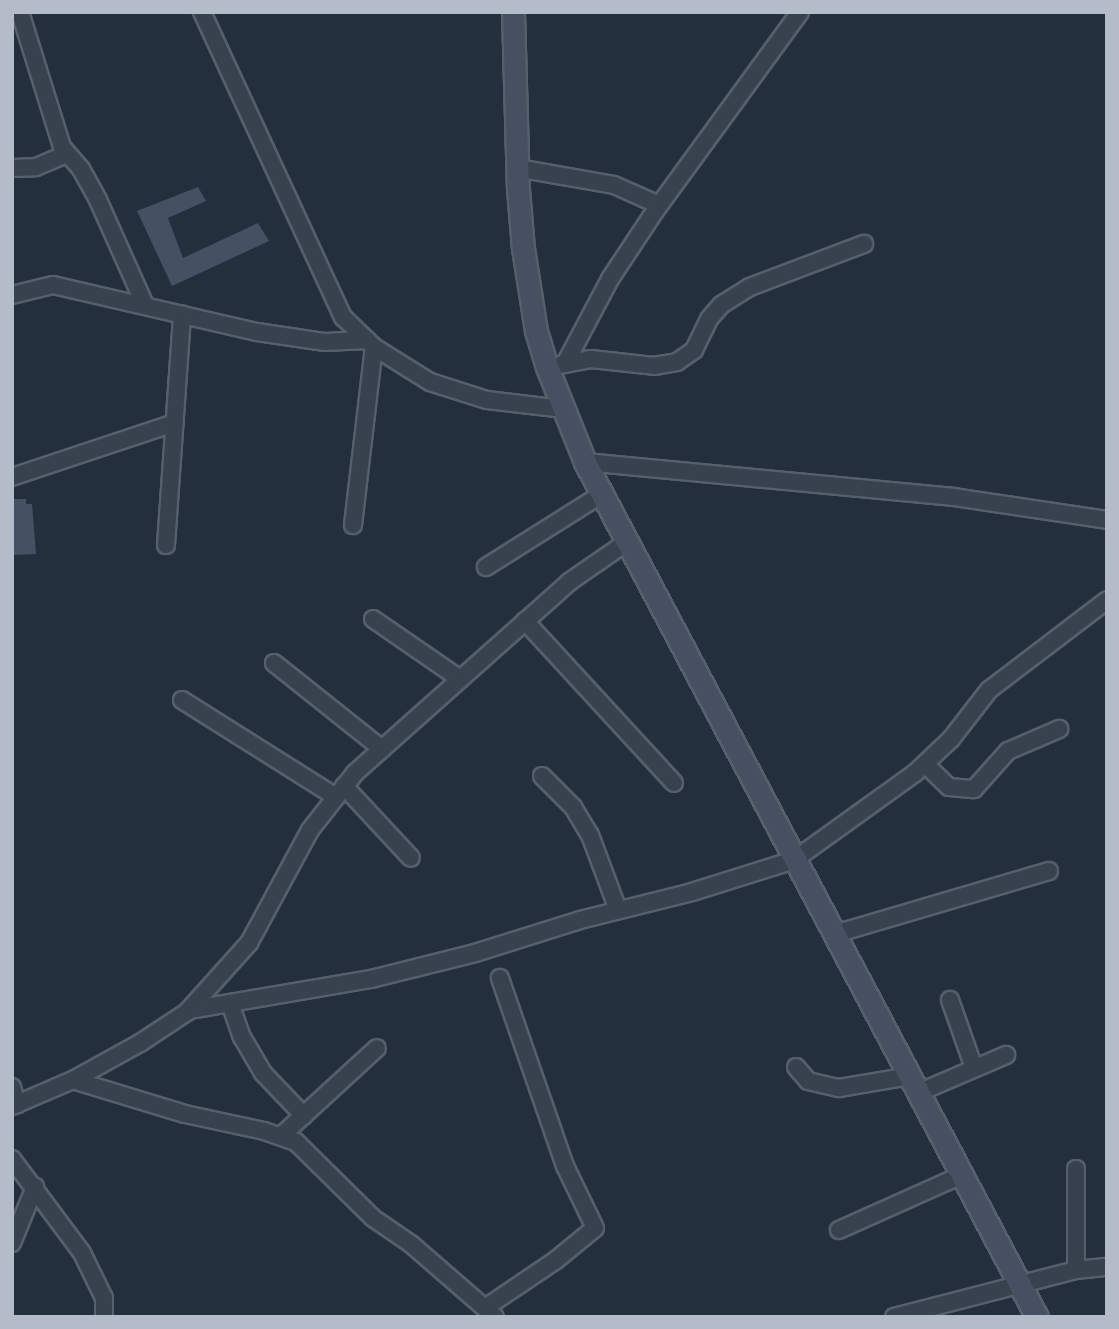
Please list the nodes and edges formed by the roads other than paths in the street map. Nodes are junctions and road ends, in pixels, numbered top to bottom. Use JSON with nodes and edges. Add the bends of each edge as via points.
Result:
{"nodes":[{"id":1,"x":20,"y":12,"type":"edge"},
{"id":2,"x":201,"y":12,"type":"edge"},
{"id":3,"x":513,"y":12,"type":"edge"},
{"id":4,"x":800,"y":12,"type":"edge"},
{"id":5,"x":66,"y":154,"type":"junction"},
{"id":6,"x":12,"y":168,"type":"edge"},
{"id":7,"x":517,"y":168,"type":"junction"},
{"id":8,"x":659,"y":205,"type":"junction"},
{"id":9,"x":864,"y":244,"type":"dead end"},
{"id":10,"x":12,"y":295,"type":"edge"},
{"id":11,"x":145,"y":305,"type":"junction"},
{"id":12,"x":182,"y":315,"type":"junction"},
{"id":13,"x":371,"y":344,"type":"junction"},
{"id":14,"x":556,"y":365,"type":"junction"},
{"id":15,"x":564,"y":409,"type":"junction"},
{"id":16,"x":174,"y":424,"type":"junction"},
{"id":17,"x":585,"y":462,"type":"junction"},
{"id":18,"x":12,"y":477,"type":"edge"},
{"id":19,"x":602,"y":494,"type":"junction"},
{"id":20,"x":1107,"y":520,"type":"edge"},
{"id":21,"x":353,"y":525,"type":"dead end"},
{"id":22,"x":627,"y":542,"type":"junction"},
{"id":23,"x":166,"y":545,"type":"dead end"},
{"id":24,"x":486,"y":567,"type":"dead end"},
{"id":25,"x":1107,"y":600,"type":"edge"},
{"id":26,"x":373,"y":619,"type":"dead end"},
{"id":27,"x":525,"y":621,"type":"junction"},
{"id":28,"x":274,"y":663,"type":"dead end"},
{"id":29,"x":460,"y":680,"type":"junction"},
{"id":30,"x":182,"y":700,"type":"dead end"},
{"id":31,"x":1059,"y":729,"type":"dead end"},
{"id":32,"x":382,"y":748,"type":"junction"},
{"id":33,"x":925,"y":764,"type":"junction"},
{"id":34,"x":542,"y":776,"type":"dead end"},
{"id":35,"x":674,"y":783,"type":"dead end"},
{"id":36,"x":340,"y":792,"type":"junction"},
{"id":37,"x":411,"y":858,"type":"dead end"},
{"id":38,"x":794,"y":860,"type":"junction"},
{"id":39,"x":1049,"y":871,"type":"dead end"},
{"id":40,"x":618,"y":910,"type":"junction"},
{"id":41,"x":835,"y":934,"type":"junction"},
{"id":42,"x":500,"y":978,"type":"dead end"},
{"id":43,"x":950,"y":1000,"type":"dead end"},
{"id":44,"x":230,"y":1003,"type":"junction"},
{"id":45,"x":189,"y":1010,"type":"junction"},
{"id":46,"x":377,"y":1048,"type":"dead end"},
{"id":47,"x":1006,"y":1055,"type":"dead end"},
{"id":48,"x":796,"y":1067,"type":"dead end"},
{"id":49,"x":974,"y":1068,"type":"junction"},
{"id":50,"x":74,"y":1080,"type":"junction"},
{"id":51,"x":916,"y":1084,"type":"junction"},
{"id":52,"x":12,"y":1087,"type":"edge"},
{"id":53,"x":14,"y":1105,"type":"edge"},
{"id":54,"x":304,"y":1116,"type":"junction"},
{"id":55,"x":281,"y":1136,"type":"junction"},
{"id":56,"x":12,"y":1159,"type":"edge"},
{"id":57,"x":1076,"y":1169,"type":"dead end"},
{"id":58,"x":964,"y":1174,"type":"junction"},
{"id":59,"x":35,"y":1187,"type":"junction"},
{"id":60,"x":839,"y":1230,"type":"dead end"},
{"id":61,"x":12,"y":1243,"type":"edge"},
{"id":62,"x":1104,"y":1266,"type":"edge"},
{"id":63,"x":1076,"y":1270,"type":"junction"},
{"id":64,"x":1020,"y":1284,"type":"junction"},
{"id":65,"x":490,"y":1312,"type":"edge"},
{"id":66,"x":104,"y":1317,"type":"edge"},
{"id":67,"x":894,"y":1317,"type":"edge"},
{"id":68,"x":1037,"y":1317,"type":"edge"}],
"edges":[{"from":1,"to":5,"type":"street"},
{"from":2,"to":13,"type":"street","via":[[330,293],[343,317]]},
{"from":3,"to":7,"type":"main road"},
{"from":4,"to":8,"type":"street"},
{"from":5,"to":6,"type":"street","via":[[36,167]]},
{"from":5,"to":11,"type":"street","via":[[99,200]]},
{"from":7,"to":8,"type":"street","via":[[614,186]]},
{"from":7,"to":14,"type":"main road","via":[[536,331]]},
{"from":8,"to":14,"type":"street"},
{"from":9,"to":14,"type":"street","via":[[750,287],[709,319],[694,351],[677,362],[654,366],[591,359]]},
{"from":10,"to":11,"type":"street","via":[[53,285]]},
{"from":11,"to":12,"type":"street"},
{"from":12,"to":13,"type":"street","via":[[257,332]]},
{"from":12,"to":16,"type":"street"},
{"from":13,"to":15,"type":"street","via":[[442,386],[487,400]]},
{"from":13,"to":21,"type":"street"},
{"from":14,"to":15,"type":"main road"},
{"from":15,"to":17,"type":"main road"},
{"from":16,"to":18,"type":"street"},
{"from":16,"to":23,"type":"street"},
{"from":17,"to":19,"type":"main road"},
{"from":17,"to":20,"type":"street","via":[[954,497]]},
{"from":19,"to":22,"type":"main road"},
{"from":19,"to":24,"type":"street"},
{"from":22,"to":27,"type":"street","via":[[569,582]]},
{"from":22,"to":38,"type":"main road"},
{"from":25,"to":33,"type":"street","via":[[989,690]]},
{"from":26,"to":29,"type":"street"},
{"from":27,"to":29,"type":"street"},
{"from":27,"to":35,"type":"street"},
{"from":28,"to":32,"type":"street"},
{"from":29,"to":32,"type":"street"},
{"from":30,"to":36,"type":"street"},
{"from":31,"to":33,"type":"street","via":[[1008,751],[974,789],[949,788]]},
{"from":32,"to":36,"type":"street"},
{"from":33,"to":38,"type":"street"},
{"from":34,"to":40,"type":"street","via":[[573,807],[590,835]]},
{"from":36,"to":37,"type":"street"},
{"from":36,"to":45,"type":"street","via":[[310,830],[249,943]]},
{"from":38,"to":40,"type":"street"},
{"from":38,"to":41,"type":"main road"},
{"from":39,"to":41,"type":"street"},
{"from":40,"to":44,"type":"street","via":[[371,979]]},
{"from":41,"to":51,"type":"main road"},
{"from":42,"to":65,"type":"street","via":[[573,1187],[595,1228]]},
{"from":43,"to":49,"type":"street"},
{"from":44,"to":45,"type":"street"},
{"from":44,"to":54,"type":"street","via":[[242,1037],[263,1073]]},
{"from":45,"to":50,"type":"street","via":[[140,1044]]},
{"from":46,"to":54,"type":"street"},
{"from":47,"to":49,"type":"street"},
{"from":48,"to":51,"type":"street","via":[[808,1081],[839,1088]]},
{"from":49,"to":51,"type":"street"},
{"from":50,"to":53,"type":"street"},
{"from":50,"to":55,"type":"street"},
{"from":51,"to":58,"type":"main road"},
{"from":52,"to":53,"type":"street"},
{"from":54,"to":55,"type":"street"},
{"from":55,"to":65,"type":"street","via":[[296,1142],[373,1218],[411,1244]]},
{"from":56,"to":59,"type":"street"},
{"from":57,"to":63,"type":"street"},
{"from":58,"to":60,"type":"street"},
{"from":58,"to":64,"type":"main road"},
{"from":59,"to":61,"type":"street"},
{"from":59,"to":66,"type":"street","via":[[96,1278],[104,1297]]},
{"from":62,"to":63,"type":"street"},
{"from":63,"to":64,"type":"street"},
{"from":64,"to":67,"type":"street"},
{"from":64,"to":68,"type":"main road"}]}
